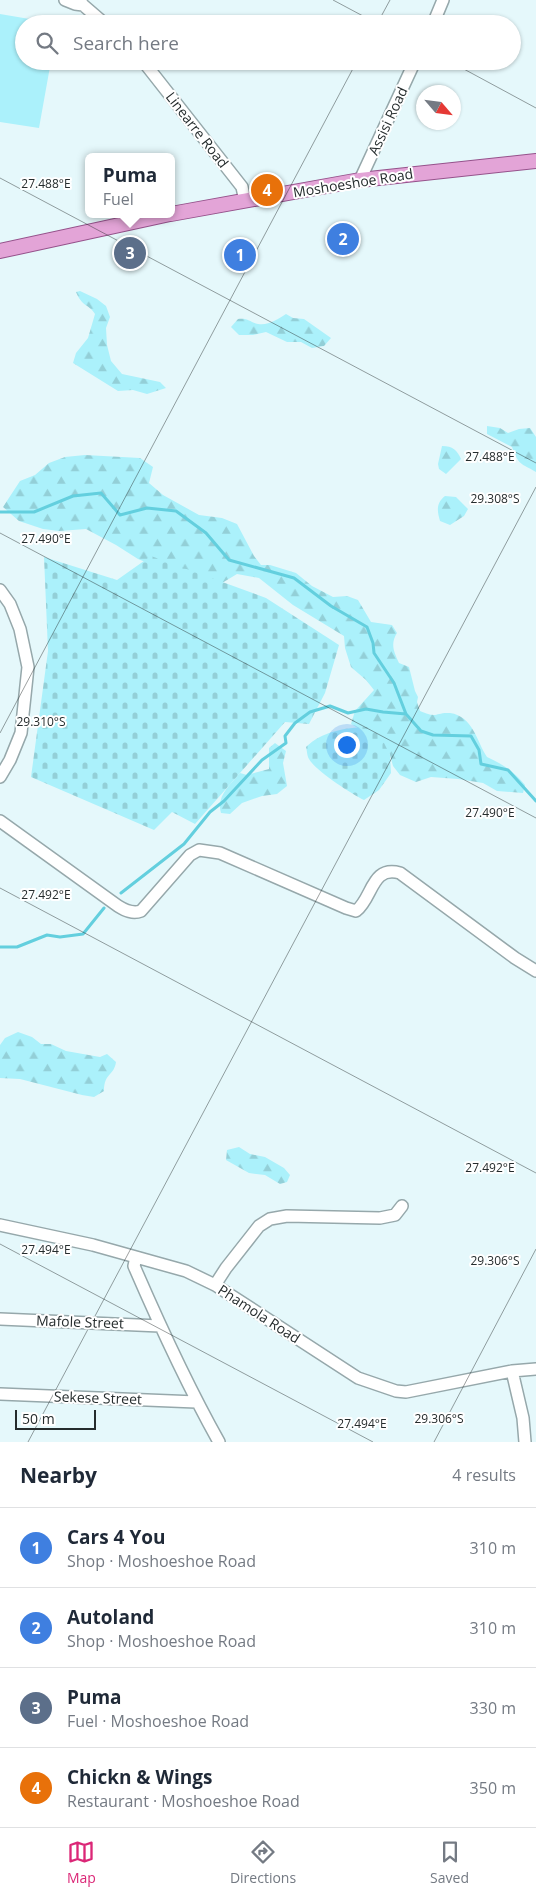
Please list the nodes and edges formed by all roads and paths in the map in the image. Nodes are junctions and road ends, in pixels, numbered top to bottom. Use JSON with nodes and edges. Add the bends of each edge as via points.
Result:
{"nodes":[{"id":1,"x":65,"y":0,"type":"edge"},
{"id":2,"x":444,"y":0,"type":"edge"},
{"id":3,"x":82,"y":2,"type":"edge"},
{"id":4,"x":96,"y":15,"type":"edge"},
{"id":5,"x":436,"y":15,"type":"edge"},
{"id":6,"x":150,"y":70,"type":"edge"},
{"id":7,"x":411,"y":70,"type":"edge"},
{"id":8,"x":536,"y":160,"type":"edge"},
{"id":9,"x":360,"y":180,"type":"junction"},
{"id":10,"x":245,"y":201,"type":"junction"},
{"id":11,"x":175,"y":213,"type":"edge"},
{"id":12,"x":153,"y":218,"type":"edge"},
{"id":13,"x":0,"y":251,"type":"edge"},
{"id":14,"x":0,"y":590,"type":"edge"},
{"id":15,"x":0,"y":777,"type":"edge"},
{"id":16,"x":0,"y":821,"type":"edge"},
{"id":17,"x":536,"y":971,"type":"edge"},
{"id":18,"x":402,"y":1206,"type":"dead end"},
{"id":19,"x":0,"y":1226,"type":"edge"},
{"id":20,"x":136,"y":1257,"type":"junction"},
{"id":21,"x":215,"y":1285,"type":"junction"},
{"id":22,"x":0,"y":1319,"type":"edge"},
{"id":23,"x":160,"y":1326,"type":"junction"},
{"id":24,"x":536,"y":1369,"type":"edge"},
{"id":25,"x":512,"y":1371,"type":"junction"},
{"id":26,"x":0,"y":1394,"type":"edge"},
{"id":27,"x":196,"y":1402,"type":"junction"},
{"id":28,"x":219,"y":1442,"type":"edge"},
{"id":29,"x":525,"y":1442,"type":"edge"}],
"edges":[{"from":1,"to":3,"type":"street","via":[[75,4]]},
{"from":2,"to":5,"type":"street"},
{"from":3,"to":4,"type":"street"},
{"from":6,"to":10,"type":"street","name":"Linearre Road","via":[[242,187]]},
{"from":7,"to":9,"type":"street","name":"Assisi Road"},
{"from":8,"to":9,"type":"main road","name":"Moshoeshoe Road"},
{"from":9,"to":10,"type":"main road","name":"Moshoeshoe Road"},
{"from":10,"to":11,"type":"main road","name":"Moshoeshoe Road"},
{"from":12,"to":13,"type":"main road","name":"Moshoeshoe Road"},
{"from":14,"to":15,"type":"street","via":[[10,604],[20,629],[28,667],[21,733]]},
{"from":16,"to":17,"type":"street","via":[[118,906],[136,913],[198,850],[220,853],[356,911],[362,907],[380,875],[400,873]]},
{"from":18,"to":21,"type":"street","via":[[395,1214],[380,1218],[287,1216],[270,1219],[259,1226]]},
{"from":19,"to":20,"type":"street","name":"Phamola Road"},
{"from":20,"to":21,"type":"street","name":"Phamola Road","via":[[186,1271]]},
{"from":20,"to":23,"type":"street","via":[[134,1266]]},
{"from":21,"to":25,"type":"street","name":"Phamola Road","via":[[358,1378],[396,1391],[406,1392]]},
{"from":22,"to":23,"type":"street","name":"Mafole Street"},
{"from":23,"to":27,"type":"street"},
{"from":24,"to":25,"type":"street","name":"Phamola Road"},
{"from":25,"to":29,"type":"street"},
{"from":26,"to":27,"type":"street","name":"Sekese Street"},
{"from":27,"to":28,"type":"street"}]}
